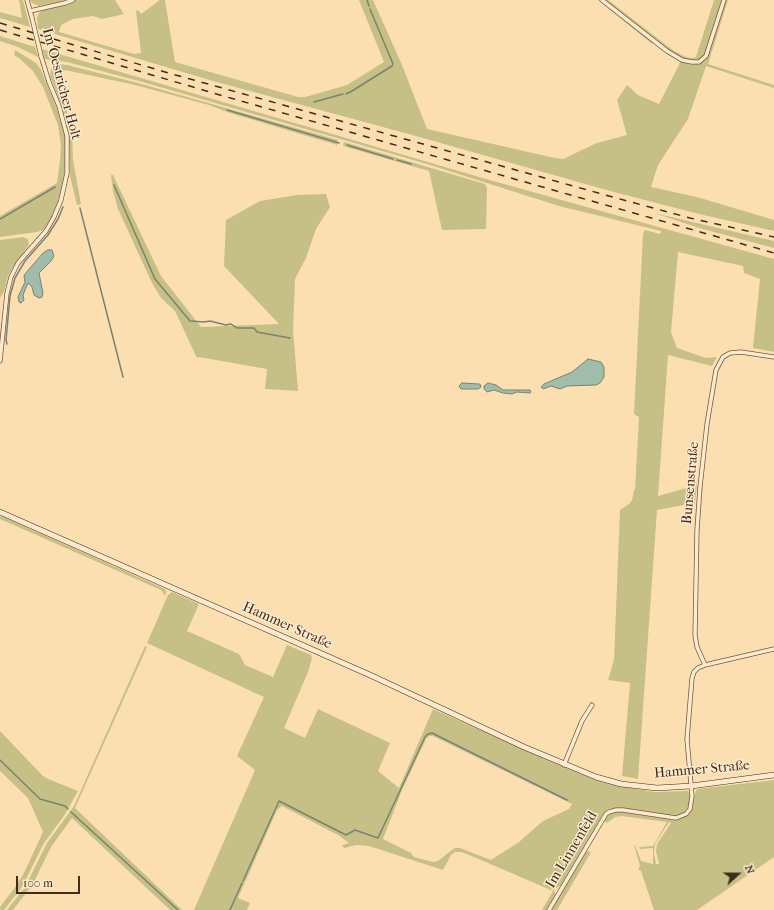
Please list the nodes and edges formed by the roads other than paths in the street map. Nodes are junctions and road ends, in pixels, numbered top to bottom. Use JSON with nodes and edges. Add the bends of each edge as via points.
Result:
{"nodes":[{"id":1,"x":27,"y":0,"type":"edge"},
{"id":2,"x":73,"y":0,"type":"edge"},
{"id":3,"x":602,"y":0,"type":"edge"},
{"id":4,"x":724,"y":0,"type":"edge"},
{"id":5,"x":30,"y":11,"type":"junction"},
{"id":6,"x":774,"y":357,"type":"edge"},
{"id":7,"x":0,"y":362,"type":"edge"},
{"id":8,"x":0,"y":512,"type":"edge"},
{"id":9,"x":774,"y":649,"type":"edge"},
{"id":10,"x":705,"y":665,"type":"junction"},
{"id":11,"x":592,"y":705,"type":"dead end"},
{"id":12,"x":564,"y":765,"type":"junction"},
{"id":13,"x":774,"y":775,"type":"edge"},
{"id":14,"x":691,"y":786,"type":"junction"},
{"id":15,"x":549,"y":910,"type":"edge"}],
"edges":[{"from":1,"to":5,"type":"street","name":"Im Oestricher Holt"},
{"from":2,"to":5,"type":"street"},
{"from":3,"to":4,"type":"street","via":[[674,55],[682,60],[699,62],[706,56]]},
{"from":5,"to":7,"type":"street","name":"Im Oestricher Holt","bridge":true,"via":[[41,56],[67,136],[67,173],[54,217],[46,231],[18,263],[11,277]]},
{"from":6,"to":10,"type":"street","name":"Bunsenstraße","via":[[730,353],[723,357],[716,370],[707,424],[697,537],[695,635]]},
{"from":8,"to":12,"type":"main road","name":"Hammer Straße","via":[[370,675]]},
{"from":9,"to":10,"type":"street"},
{"from":10,"to":14,"type":"street","name":"Im Linnenfeld","via":[[694,672],[692,678],[687,739]]},
{"from":11,"to":12,"type":"street","via":[[582,721]]},
{"from":12,"to":14,"type":"main road","name":"Hammer Straße","via":[[596,777],[626,784],[657,788]]},
{"from":13,"to":14,"type":"main road","name":"Hammer Straße"},
{"from":14,"to":15,"type":"street","name":"Im Linnenfeld","via":[[690,809],[680,817],[623,810],[606,814]]}]}
